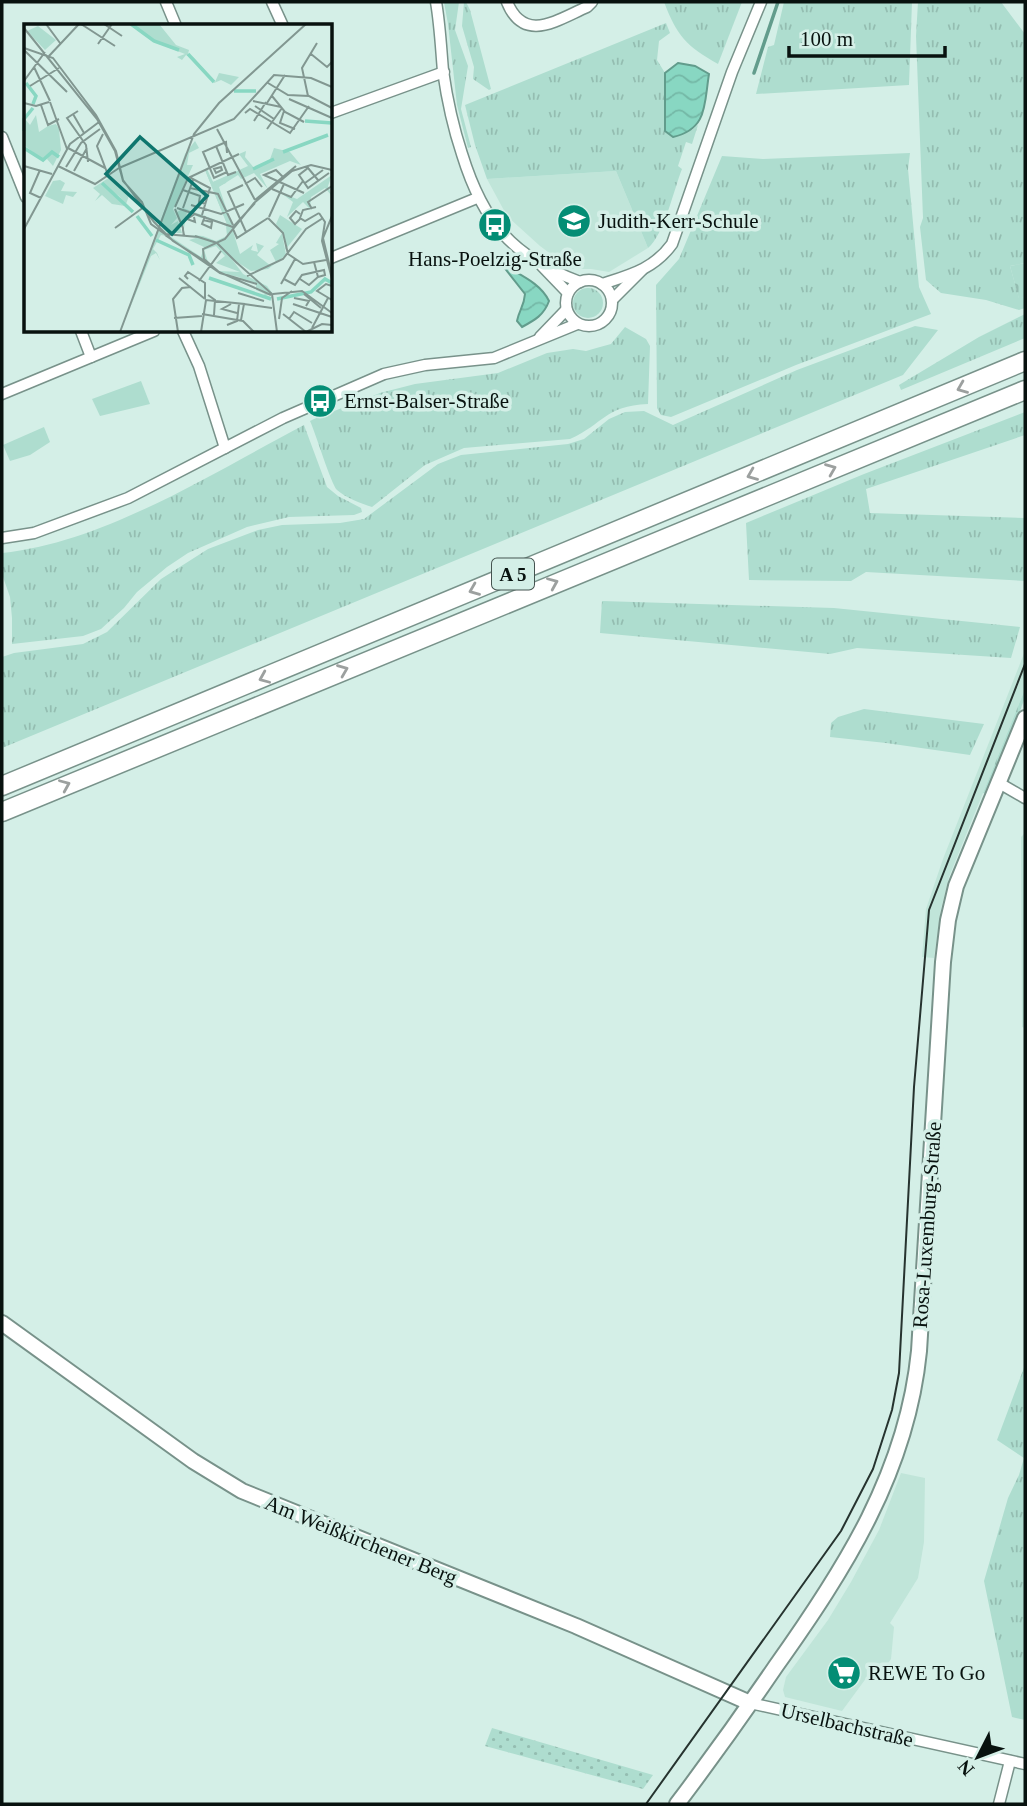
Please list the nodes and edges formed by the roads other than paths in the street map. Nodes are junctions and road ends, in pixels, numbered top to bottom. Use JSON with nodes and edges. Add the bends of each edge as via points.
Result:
{"nodes":[{"id":1,"x":166,"y":2,"type":"edge"},
{"id":2,"x":272,"y":2,"type":"edge"},
{"id":3,"x":436,"y":2,"type":"edge"},
{"id":4,"x":507,"y":2,"type":"edge"},
{"id":5,"x":592,"y":2,"type":"edge"},
{"id":6,"x":761,"y":2,"type":"edge"},
{"id":7,"x":175,"y":24,"type":"edge"},
{"id":8,"x":282,"y":24,"type":"edge"},
{"id":9,"x":444,"y":72,"type":"junction"},
{"id":10,"x":332,"y":113,"type":"edge"},
{"id":11,"x":2,"y":137,"type":"edge"},
{"id":12,"x":24,"y":192,"type":"edge"},
{"id":13,"x":477,"y":198,"type":"junction"},
{"id":14,"x":332,"y":258,"type":"edge"},
{"id":15,"x":540,"y":263,"type":"junction"},
{"id":16,"x":642,"y":270,"type":"junction"},
{"id":17,"x":580,"y":282,"type":"junction"},
{"id":18,"x":602,"y":284,"type":"junction"},
{"id":19,"x":568,"y":293,"type":"junction"},
{"id":20,"x":612,"y":300,"type":"junction"},
{"id":21,"x":566,"y":310,"type":"junction"},
{"id":22,"x":577,"y":324,"type":"junction"},
{"id":23,"x":81,"y":332,"type":"edge"},
{"id":24,"x":152,"y":332,"type":"edge"},
{"id":25,"x":183,"y":332,"type":"edge"},
{"id":26,"x":538,"y":340,"type":"junction"},
{"id":27,"x":91,"y":357,"type":"junction"},
{"id":28,"x":1025,"y":362,"type":"edge"},
{"id":29,"x":1025,"y":390,"type":"edge"},
{"id":30,"x":2,"y":394,"type":"edge"},
{"id":31,"x":225,"y":449,"type":"junction"},
{"id":32,"x":2,"y":538,"type":"edge"},
{"id":33,"x":1025,"y":718,"type":"edge"},
{"id":34,"x":999,"y":783,"type":"junction"},
{"id":35,"x":2,"y":786,"type":"edge"},
{"id":36,"x":1025,"y":798,"type":"edge"},
{"id":37,"x":2,"y":812,"type":"edge"},
{"id":38,"x":2,"y":1323,"type":"edge"},
{"id":39,"x":750,"y":1703,"type":"junction"},
{"id":40,"x":1010,"y":1761,"type":"junction"},
{"id":41,"x":1025,"y":1764,"type":"edge"},
{"id":42,"x":677,"y":1804,"type":"edge"},
{"id":43,"x":999,"y":1804,"type":"edge"}],
"edges":[{"from":1,"to":7,"type":"street"},
{"from":2,"to":8,"type":"street"},
{"from":3,"to":9,"type":"street"},
{"from":4,"to":5,"type":"street","via":[[512,15],[523,24],[538,27]]},
{"from":6,"to":16,"type":"street","via":[[672,244],[662,258]]},
{"from":9,"to":10,"type":"street"},
{"from":9,"to":13,"type":"street","via":[[457,138]]},
{"from":11,"to":12,"type":"street"},
{"from":13,"to":14,"type":"street"},
{"from":13,"to":15,"type":"street","via":[[506,237]]},
{"from":15,"to":17,"type":"street"},
{"from":15,"to":19,"type":"street"},
{"from":16,"to":18,"type":"street"},
{"from":16,"to":20,"type":"street"},
{"from":17,"to":18,"type":"street"},
{"from":17,"to":19,"type":"street"},
{"from":18,"to":20,"type":"street"},
{"from":19,"to":21,"type":"street"},
{"from":20,"to":22,"type":"street","via":[[603,322]]},
{"from":21,"to":22,"type":"street"},
{"from":21,"to":26,"type":"street"},
{"from":22,"to":26,"type":"street"},
{"from":23,"to":27,"type":"street"},
{"from":24,"to":27,"type":"street"},
{"from":25,"to":31,"type":"street"},
{"from":26,"to":31,"type":"street","via":[[494,358],[384,374]]},
{"from":27,"to":30,"type":"street"},
{"from":28,"to":35,"type":"highway","number":"A 5","one_way":true},
{"from":37,"to":29,"type":"highway","number":"A 5","one_way":true},
{"from":31,"to":32,"type":"street","via":[[106,507],[34,533]]},
{"from":33,"to":34,"type":"main road","name":"Rosa-Luxemburg-Straße"},
{"from":34,"to":36,"type":"street"},
{"from":34,"to":39,"type":"main road","name":"Rosa-Luxemburg-Straße","via":[[966,857],[948,920],[919,1351],[907,1420],[877,1502],[837,1579]]},
{"from":38,"to":39,"type":"main road","name":"Am Weißkirchener Berg","via":[[193,1461],[242,1491],[576,1626]]},
{"from":39,"to":40,"type":"street","name":"Urselbachstraße"},
{"from":39,"to":42,"type":"main road","name":"Rosa-Luxemburg-Straße"},
{"from":40,"to":41,"type":"street","name":"Urselbachstraße"},
{"from":40,"to":43,"type":"street"}]}
